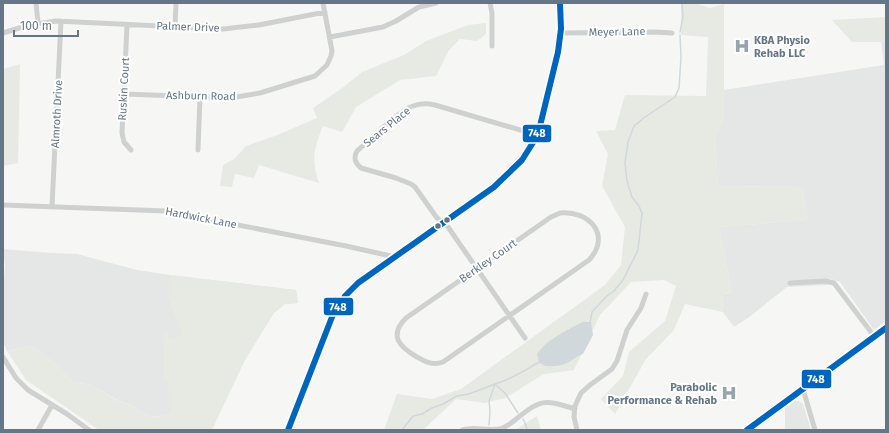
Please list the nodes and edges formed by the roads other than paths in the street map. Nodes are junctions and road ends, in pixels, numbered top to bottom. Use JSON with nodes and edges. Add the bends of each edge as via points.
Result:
{"nodes":[{"id":1,"x":36,"y":3,"type":"edge"},
{"id":2,"x":176,"y":3,"type":"edge"},
{"id":3,"x":323,"y":3,"type":"edge"},
{"id":4,"x":436,"y":3,"type":"edge"},
{"id":5,"x":490,"y":3,"type":"edge"},
{"id":6,"x":560,"y":3,"type":"edge"},
{"id":7,"x":325,"y":12,"type":"junction"},
{"id":8,"x":62,"y":21,"type":"junction"},
{"id":9,"x":38,"y":23,"type":"junction"},
{"id":10,"x":127,"y":25,"type":"junction"},
{"id":11,"x":175,"y":27,"type":"junction"},
{"id":12,"x":3,"y":33,"type":"edge"},
{"id":13,"x":561,"y":33,"type":"junction"},
{"id":14,"x":672,"y":33,"type":"dead end"},
{"id":15,"x":330,"y":37,"type":"junction"},
{"id":16,"x":492,"y":46,"type":"dead end"},
{"id":17,"x":124,"y":94,"type":"junction"},
{"id":18,"x":200,"y":97,"type":"junction"},
{"id":19,"x":537,"y":135,"type":"junction"},
{"id":20,"x":131,"y":150,"type":"dead end"},
{"id":21,"x":198,"y":150,"type":"dead end"},
{"id":22,"x":3,"y":205,"type":"edge"},
{"id":23,"x":52,"y":206,"type":"junction"},
{"id":24,"x":444,"y":223,"type":"junction"},
{"id":25,"x":395,"y":258,"type":"junction"},
{"id":26,"x":477,"y":269,"type":"junction"},
{"id":27,"x":790,"y":283,"type":"dead end"},
{"id":28,"x":646,"y":294,"type":"dead end"},
{"id":29,"x":510,"y":316,"type":"junction"},
{"id":30,"x":886,"y":328,"type":"edge"},
{"id":31,"x":874,"y":336,"type":"junction"},
{"id":32,"x":525,"y":338,"type":"dead end"},
{"id":33,"x":3,"y":357,"type":"edge"},
{"id":34,"x":803,"y":389,"type":"junction"},
{"id":35,"x":52,"y":406,"type":"junction"},
{"id":36,"x":575,"y":409,"type":"junction"},
{"id":37,"x":38,"y":430,"type":"edge"},
{"id":38,"x":89,"y":430,"type":"edge"},
{"id":39,"x":288,"y":430,"type":"edge"},
{"id":40,"x":462,"y":430,"type":"edge"},
{"id":41,"x":576,"y":430,"type":"edge"},
{"id":42,"x":747,"y":430,"type":"edge"},
{"id":43,"x":815,"y":430,"type":"edge"}],
"edges":[{"from":1,"to":9,"type":"street"},
{"from":2,"to":11,"type":"street"},
{"from":3,"to":7,"type":"street","name":"Ashburn Road"},
{"from":4,"to":15,"type":"street","via":[[419,6],[383,27]]},
{"from":5,"to":16,"type":"street"},
{"from":6,"to":13,"type":"main road"},
{"from":7,"to":11,"type":"street","name":"Palmer Drive","via":[[239,28]]},
{"from":7,"to":15,"type":"street","name":"Ashburn Road"},
{"from":8,"to":9,"type":"street","name":"Palmer Drive"},
{"from":8,"to":10,"type":"street","name":"Palmer Drive"},
{"from":8,"to":23,"type":"street","name":"Almroth Drive"},
{"from":9,"to":12,"type":"street","name":"Palmer Drive"},
{"from":10,"to":11,"type":"street","name":"Palmer Drive"},
{"from":10,"to":17,"type":"street","name":"Ruskin Court"},
{"from":13,"to":14,"type":"street","name":"Meyer Lane"},
{"from":13,"to":19,"type":"main road"},
{"from":15,"to":18,"type":"street","name":"Ashburn Road","via":[[330,60],[315,76],[236,98]]},
{"from":17,"to":18,"type":"street","name":"Ashburn Road"},
{"from":17,"to":20,"type":"street","name":"Ruskin Court","via":[[122,133],[124,142]]},
{"from":18,"to":21,"type":"street"},
{"from":19,"to":24,"type":"main road","via":[[518,165]]},
{"from":19,"to":24,"type":"street","name":"Sears Place","via":[[435,104],[423,104],[407,109],[357,151],[354,158],[358,166],[411,184],[437,218]]},
{"from":22,"to":23,"type":"street","name":"Hardwick Lane"},
{"from":23,"to":25,"type":"street","name":"Hardwick Lane","via":[[166,211]]},
{"from":24,"to":25,"type":"main road"},
{"from":24,"to":26,"type":"street","name":"Sears Place"},
{"from":25,"to":39,"type":"main road","via":[[352,287],[341,302],[332,317]]},
{"from":26,"to":29,"type":"street","name":"Sears Place"},
{"from":26,"to":29,"type":"street","name":"Berkley Court","via":[[402,322],[397,336],[401,346],[427,362],[439,364]]},
{"from":26,"to":29,"type":"street","name":"Berkley Court","via":[[555,215],[577,215],[594,226],[599,243],[589,260]]},
{"from":27,"to":31,"type":"street","via":[[834,283]]},
{"from":28,"to":36,"type":"street","via":[[641,308],[627,330],[617,361],[581,393]]},
{"from":29,"to":32,"type":"street","name":"Sears Place"},
{"from":30,"to":31,"type":"main road"},
{"from":31,"to":34,"type":"main road"},
{"from":33,"to":35,"type":"street","via":[[22,385]]},
{"from":34,"to":42,"type":"main road"},
{"from":34,"to":43,"type":"street"},
{"from":35,"to":37,"type":"street"},
{"from":35,"to":38,"type":"street"},
{"from":36,"to":40,"type":"street","via":[[545,402],[530,408],[507,427]]},
{"from":36,"to":41,"type":"street"}]}
